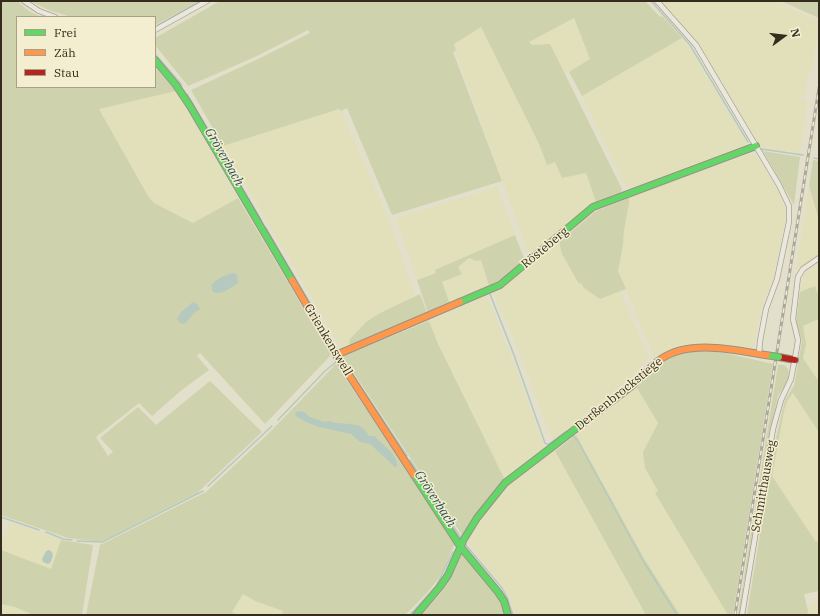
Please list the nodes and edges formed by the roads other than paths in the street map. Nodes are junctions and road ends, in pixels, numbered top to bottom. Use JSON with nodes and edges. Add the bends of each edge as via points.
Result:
{"nodes":[{"id":1,"x":24,"y":1,"type":"edge"},
{"id":2,"x":207,"y":1,"type":"edge"},
{"id":3,"x":657,"y":1,"type":"edge"},
{"id":4,"x":52,"y":16,"type":"edge"},
{"id":5,"x":156,"y":29,"type":"edge"},
{"id":6,"x":156,"y":61,"type":"edge"},
{"id":7,"x":756,"y":146,"type":"junction"},
{"id":8,"x":819,"y":258,"type":"edge"},
{"id":9,"x":759,"y":354,"type":"junction"},
{"id":10,"x":336,"y":355,"type":"junction"},
{"id":11,"x":794,"y":360,"type":"junction"},
{"id":12,"x":460,"y":546,"type":"junction"},
{"id":13,"x":416,"y":615,"type":"edge"},
{"id":14,"x":508,"y":615,"type":"edge"},
{"id":15,"x":742,"y":615,"type":"edge"}],
"edges":[{"from":1,"to":4,"type":"street"},
{"from":2,"to":5,"type":"street"},
{"from":3,"to":7,"type":"street","via":[[696,45]]},
{"from":6,"to":10,"type":"street","name":"Grienkenswell","via":[[190,106]]},
{"from":7,"to":9,"type":"street","via":[[786,197],[790,215],[777,279],[764,314]]},
{"from":7,"to":10,"type":"street","name":"Rösteberg","via":[[593,207],[500,285]]},
{"from":8,"to":11,"type":"street","via":[[803,269],[798,277],[793,316],[798,340]]},
{"from":9,"to":11,"type":"street","name":"Derßenbrockstiege","bridge":true},
{"from":9,"to":12,"type":"street","name":"Derßenbrockstiege","via":[[703,347],[685,349],[662,358],[634,385],[505,483],[477,518]]},
{"from":10,"to":12,"type":"street","name":"Grienkenswell"},
{"from":11,"to":15,"type":"street","name":"Schmitthausweg","via":[[790,382],[779,406],[771,439]]},
{"from":12,"to":13,"type":"street","name":"Derßenbrockstiege","via":[[444,582]]},
{"from":12,"to":14,"type":"street","name":"Grienkenswell","via":[[498,592]]}]}
